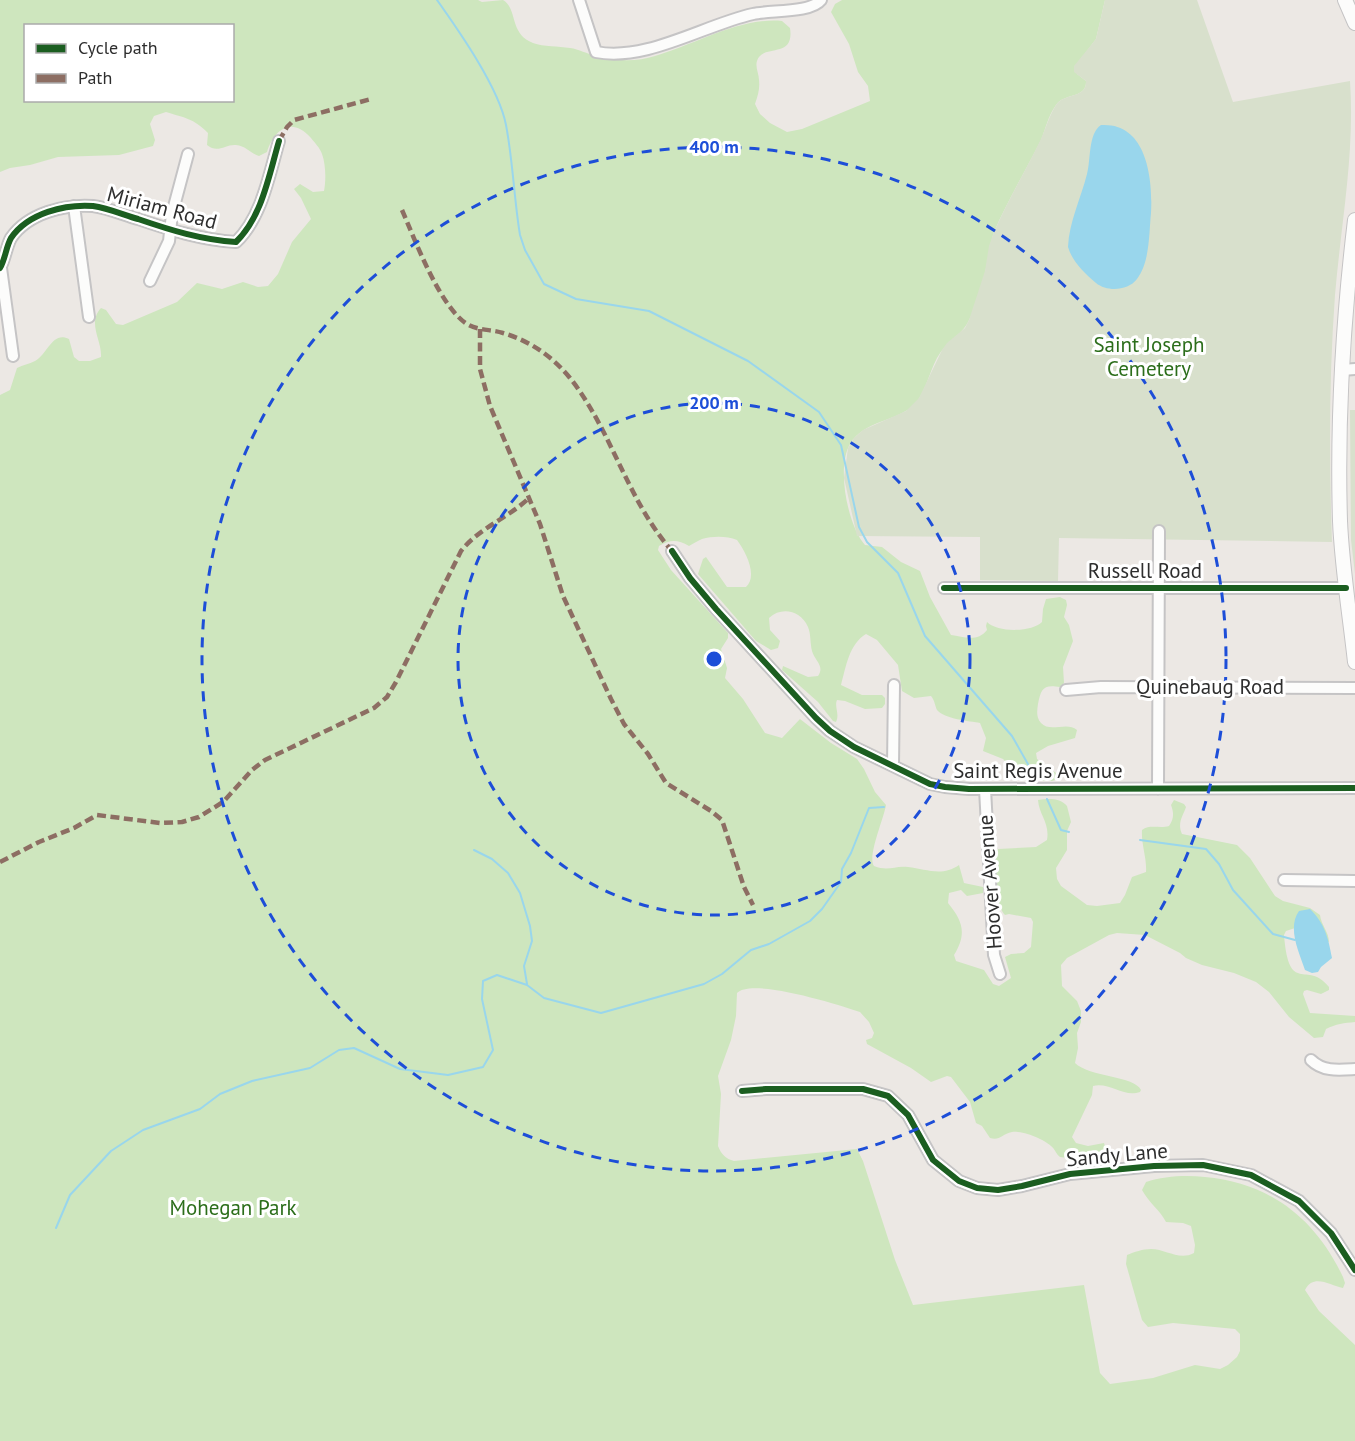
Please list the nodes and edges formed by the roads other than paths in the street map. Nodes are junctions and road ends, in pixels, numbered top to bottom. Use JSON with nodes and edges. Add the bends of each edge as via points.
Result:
{"nodes":[{"id":1,"x":579,"y":0,"type":"edge"},
{"id":2,"x":821,"y":0,"type":"edge"},
{"id":3,"x":1345,"y":0,"type":"edge"},
{"id":4,"x":1355,"y":23,"type":"edge"},
{"id":5,"x":279,"y":141,"type":"dead end"},
{"id":6,"x":188,"y":154,"type":"dead end"},
{"id":7,"x":74,"y":206,"type":"junction"},
{"id":8,"x":1355,"y":220,"type":"edge"},
{"id":9,"x":171,"y":230,"type":"junction"},
{"id":10,"x":0,"y":268,"type":"edge"},
{"id":11,"x":150,"y":281,"type":"dead end"},
{"id":12,"x":1351,"y":289,"type":"edge"},
{"id":13,"x":89,"y":317,"type":"dead end"},
{"id":14,"x":12,"y":356,"type":"dead end"},
{"id":15,"x":1348,"y":369,"type":"edge"},
{"id":16,"x":1159,"y":531,"type":"dead end"},
{"id":17,"x":672,"y":551,"type":"dead end"},
{"id":18,"x":944,"y":588,"type":"dead end"},
{"id":19,"x":1159,"y":588,"type":"junction"},
{"id":20,"x":1347,"y":588,"type":"junction"},
{"id":21,"x":1355,"y":662,"type":"edge"},
{"id":22,"x":894,"y":685,"type":"dead end"},
{"id":23,"x":1158,"y":687,"type":"junction"},
{"id":24,"x":1355,"y":688,"type":"edge"},
{"id":25,"x":1066,"y":690,"type":"dead end"},
{"id":26,"x":893,"y":766,"type":"junction"},
{"id":27,"x":1355,"y":788,"type":"edge"},
{"id":28,"x":985,"y":789,"type":"junction"},
{"id":29,"x":1158,"y":789,"type":"junction"},
{"id":30,"x":1284,"y":880,"type":"dead end"},
{"id":31,"x":1355,"y":881,"type":"edge"},
{"id":32,"x":1000,"y":974,"type":"dead end"},
{"id":33,"x":1311,"y":1060,"type":"dead end"},
{"id":34,"x":1355,"y":1069,"type":"edge"},
{"id":35,"x":742,"y":1091,"type":"dead end"},
{"id":36,"x":1355,"y":1270,"type":"edge"}],
"edges":[{"from":1,"to":2,"type":"street","via":[[596,52],[609,55],[638,52],[735,19],[804,8]]},
{"from":3,"to":4,"type":"main road"},
{"from":5,"to":9,"type":"street","name":"Miriam Road","via":[[257,212],[248,231],[236,242]]},
{"from":6,"to":9,"type":"street"},
{"from":7,"to":9,"type":"street","name":"Miriam Road","via":[[96,206]]},
{"from":7,"to":10,"type":"street","name":"Miriam Road","via":[[25,223],[10,239]]},
{"from":7,"to":13,"type":"street"},
{"from":8,"to":12,"type":"main road"},
{"from":9,"to":11,"type":"street"},
{"from":10,"to":14,"type":"street"},
{"from":12,"to":15,"type":"main road"},
{"from":15,"to":20,"type":"main road","via":[[1340,523]]},
{"from":16,"to":19,"type":"street"},
{"from":17,"to":26,"type":"street","name":"Saint Regis Avenue","via":[[716,609],[816,718],[842,739]]},
{"from":18,"to":19,"type":"street","name":"Russell Road"},
{"from":19,"to":20,"type":"street","name":"Russell Road"},
{"from":19,"to":23,"type":"street"},
{"from":20,"to":21,"type":"main road"},
{"from":22,"to":26,"type":"street"},
{"from":23,"to":24,"type":"street","name":"Quinebaug Road"},
{"from":23,"to":25,"type":"street","name":"Quinebaug Road"},
{"from":23,"to":29,"type":"street"},
{"from":26,"to":28,"type":"street","name":"Saint Regis Avenue","via":[[937,786]]},
{"from":27,"to":29,"type":"street","name":"Saint Regis Avenue"},
{"from":28,"to":29,"type":"street","name":"Saint Regis Avenue"},
{"from":28,"to":32,"type":"street","name":"Hoover Avenue","via":[[994,955]]},
{"from":30,"to":31,"type":"street"},
{"from":33,"to":34,"type":"street","via":[[1324,1068]]},
{"from":35,"to":36,"type":"street","name":"Sandy Lane","via":[[863,1089],[888,1096],[908,1115],[933,1160],[959,1181],[977,1188],[998,1190],[1070,1174],[1154,1166],[1203,1165],[1251,1174],[1299,1201],[1331,1233]]}]}
